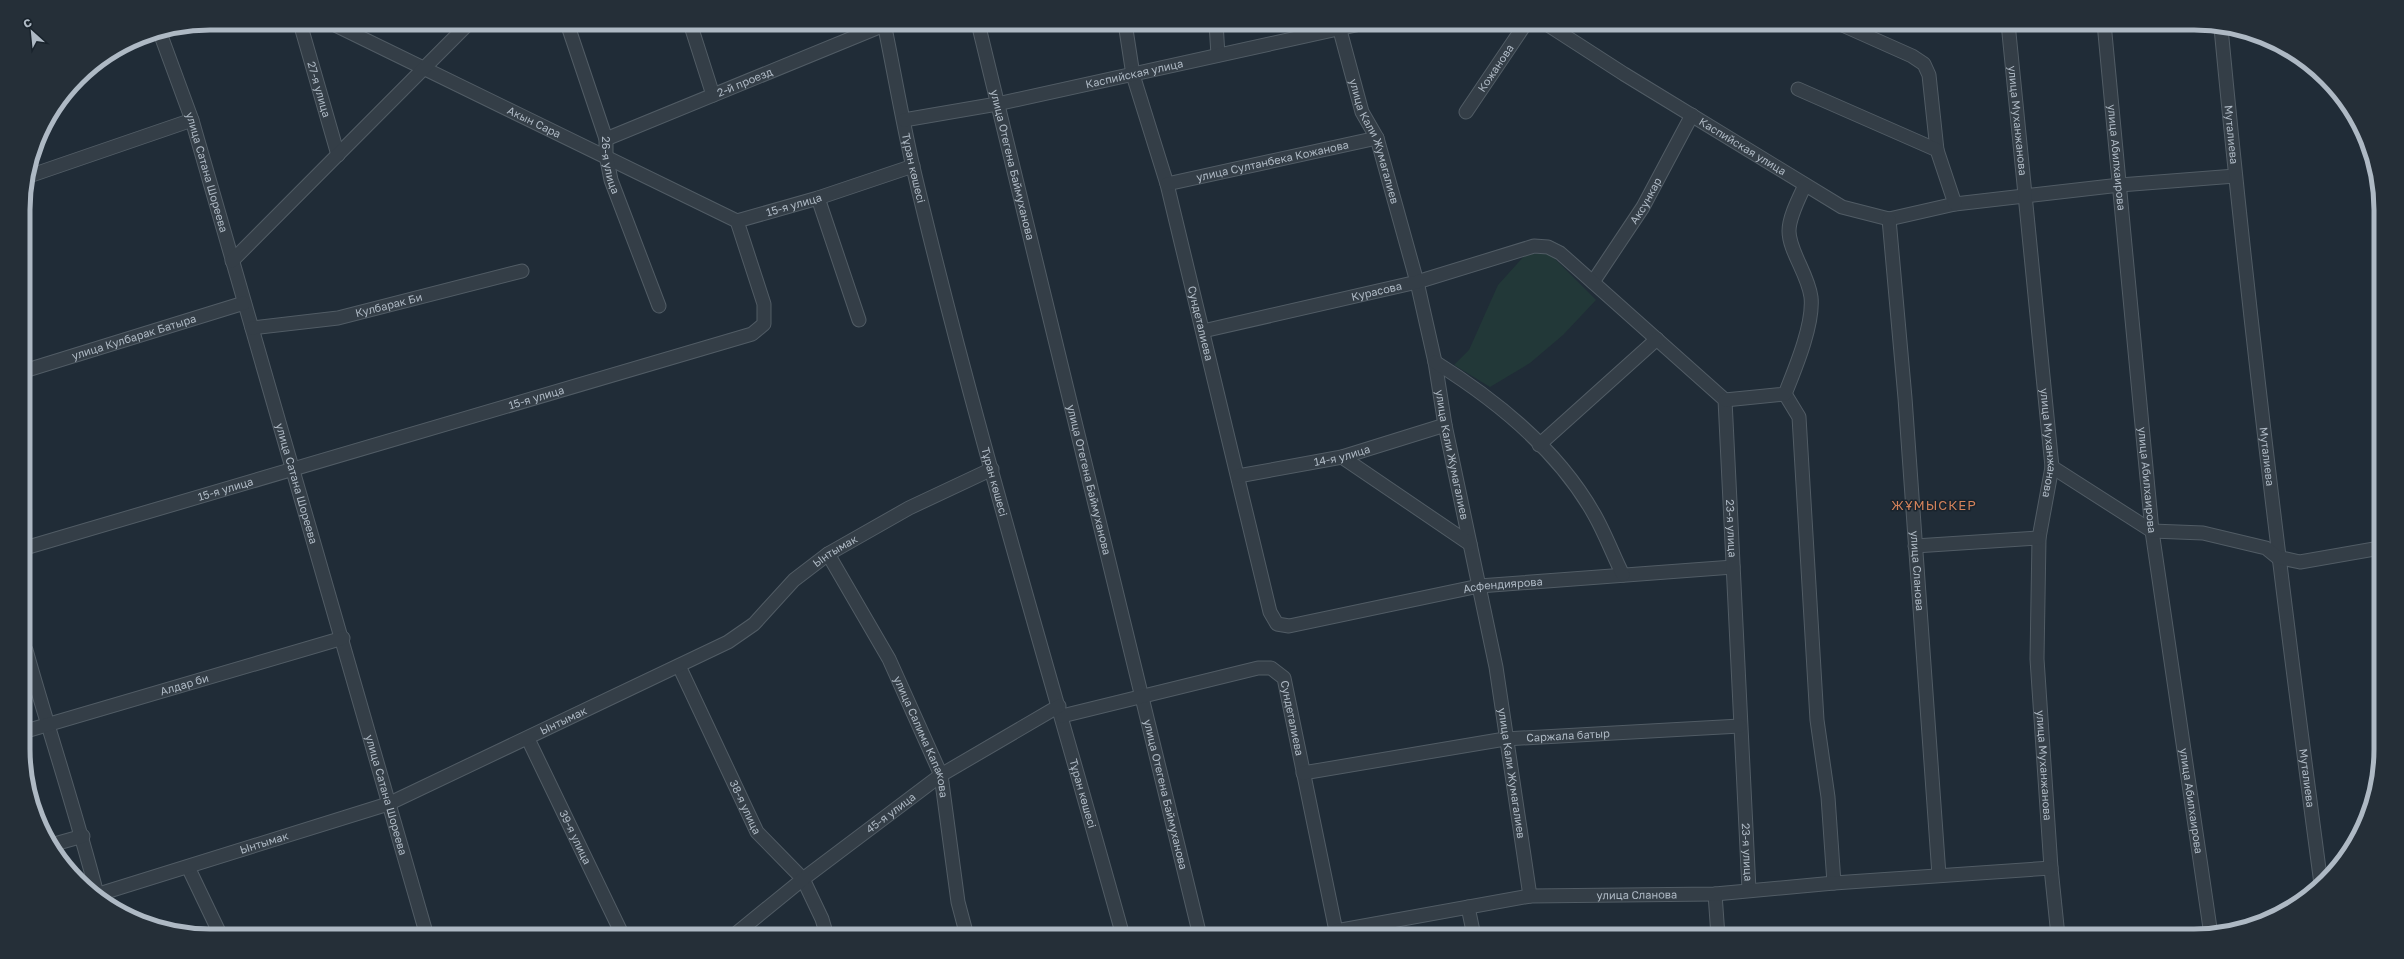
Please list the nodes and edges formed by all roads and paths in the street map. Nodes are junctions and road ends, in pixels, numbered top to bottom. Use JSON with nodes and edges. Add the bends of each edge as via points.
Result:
{"nodes":[{"id":1,"x":302,"y":30,"type":"edge"},
{"id":2,"x":345,"y":30,"type":"edge"},
{"id":3,"x":462,"y":30,"type":"edge"},
{"id":4,"x":569,"y":30,"type":"edge"},
{"id":5,"x":692,"y":30,"type":"edge"},
{"id":6,"x":870,"y":30,"type":"edge"},
{"id":7,"x":885,"y":30,"type":"edge"},
{"id":8,"x":980,"y":30,"type":"edge"},
{"id":9,"x":1126,"y":30,"type":"edge"},
{"id":10,"x":1216,"y":30,"type":"edge"},
{"id":11,"x":1322,"y":30,"type":"edge"},
{"id":12,"x":1340,"y":30,"type":"edge"},
{"id":13,"x":1521,"y":30,"type":"edge"},
{"id":14,"x":1556,"y":30,"type":"edge"},
{"id":15,"x":1853,"y":30,"type":"edge"},
{"id":16,"x":2009,"y":30,"type":"edge"},
{"id":17,"x":2105,"y":30,"type":"edge"},
{"id":18,"x":2221,"y":32,"type":"edge"},
{"id":19,"x":161,"y":37,"type":"edge"},
{"id":20,"x":1218,"y":55,"type":"junction"},
{"id":21,"x":424,"y":69,"type":"junction"},
{"id":22,"x":1133,"y":75,"type":"junction"},
{"id":23,"x":1798,"y":88,"type":"dead end"},
{"id":24,"x":713,"y":95,"type":"junction"},
{"id":25,"x":997,"y":104,"type":"junction"},
{"id":26,"x":1466,"y":112,"type":"dead end"},
{"id":27,"x":1692,"y":116,"type":"junction"},
{"id":28,"x":192,"y":120,"type":"junction"},
{"id":29,"x":904,"y":120,"type":"junction"},
{"id":30,"x":1377,"y":138,"type":"junction"},
{"id":31,"x":606,"y":139,"type":"junction"},
{"id":32,"x":1937,"y":150,"type":"junction"},
{"id":33,"x":338,"y":155,"type":"junction"},
{"id":34,"x":606,"y":155,"type":"junction"},
{"id":35,"x":913,"y":166,"type":"junction"},
{"id":36,"x":33,"y":175,"type":"edge"},
{"id":37,"x":2235,"y":176,"type":"junction"},
{"id":38,"x":1167,"y":184,"type":"junction"},
{"id":39,"x":1805,"y":185,"type":"junction"},
{"id":40,"x":2120,"y":185,"type":"junction"},
{"id":41,"x":2025,"y":197,"type":"junction"},
{"id":42,"x":818,"y":198,"type":"junction"},
{"id":43,"x":1955,"y":204,"type":"junction"},
{"id":44,"x":1889,"y":218,"type":"junction"},
{"id":45,"x":736,"y":221,"type":"junction"},
{"id":46,"x":232,"y":261,"type":"junction"},
{"id":47,"x":522,"y":271,"type":"dead end"},
{"id":48,"x":1417,"y":282,"type":"junction"},
{"id":49,"x":1593,"y":282,"type":"junction"},
{"id":50,"x":244,"y":303,"type":"junction"},
{"id":51,"x":659,"y":306,"type":"dead end"},
{"id":52,"x":859,"y":320,"type":"dead end"},
{"id":53,"x":252,"y":328,"type":"junction"},
{"id":54,"x":1203,"y":331,"type":"junction"},
{"id":55,"x":1657,"y":339,"type":"junction"},
{"id":56,"x":1435,"y":362,"type":"junction"},
{"id":57,"x":30,"y":370,"type":"edge"},
{"id":58,"x":1785,"y":394,"type":"junction"},
{"id":59,"x":1725,"y":400,"type":"junction"},
{"id":60,"x":1445,"y":425,"type":"junction"},
{"id":61,"x":1539,"y":445,"type":"junction"},
{"id":62,"x":1342,"y":457,"type":"junction"},
{"id":63,"x":2052,"y":467,"type":"junction"},
{"id":64,"x":992,"y":469,"type":"junction"},
{"id":65,"x":294,"y":471,"type":"junction"},
{"id":66,"x":1238,"y":476,"type":"junction"},
{"id":67,"x":2152,"y":531,"type":"junction"},
{"id":68,"x":2039,"y":538,"type":"junction"},
{"id":69,"x":1470,"y":544,"type":"junction"},
{"id":70,"x":1914,"y":546,"type":"junction"},
{"id":71,"x":30,"y":547,"type":"edge"},
{"id":72,"x":2374,"y":549,"type":"edge"},
{"id":73,"x":828,"y":554,"type":"junction"},
{"id":74,"x":2277,"y":557,"type":"junction"},
{"id":75,"x":1733,"y":567,"type":"junction"},
{"id":76,"x":1623,"y":575,"type":"junction"},
{"id":77,"x":1479,"y":586,"type":"junction"},
{"id":78,"x":1277,"y":624,"type":"joint"},
{"id":79,"x":343,"y":638,"type":"junction"},
{"id":80,"x":30,"y":664,"type":"edge"},
{"id":81,"x":679,"y":666,"type":"junction"},
{"id":82,"x":1143,"y":696,"type":"junction"},
{"id":83,"x":1061,"y":711,"type":"junction"},
{"id":84,"x":47,"y":725,"type":"junction"},
{"id":85,"x":1740,"y":726,"type":"junction"},
{"id":86,"x":30,"y":730,"type":"edge"},
{"id":87,"x":528,"y":739,"type":"junction"},
{"id":88,"x":1505,"y":739,"type":"junction"},
{"id":89,"x":1303,"y":773,"type":"junction"},
{"id":90,"x":941,"y":775,"type":"junction"},
{"id":91,"x":388,"y":804,"type":"junction"},
{"id":92,"x":83,"y":836,"type":"junction"},
{"id":93,"x":57,"y":843,"type":"edge"},
{"id":94,"x":188,"y":867,"type":"junction"},
{"id":95,"x":2051,"y":868,"type":"junction"},
{"id":96,"x":1939,"y":875,"type":"junction"},
{"id":97,"x":2320,"y":877,"type":"edge"},
{"id":98,"x":803,"y":879,"type":"junction"},
{"id":99,"x":1834,"y":883,"type":"junction"},
{"id":100,"x":94,"y":887,"type":"edge"},
{"id":101,"x":1749,"y":890,"type":"junction"},
{"id":102,"x":101,"y":893,"type":"edge"},
{"id":103,"x":1715,"y":894,"type":"junction"},
{"id":104,"x":1530,"y":896,"type":"junction"},
{"id":105,"x":1468,"y":907,"type":"junction"},
{"id":106,"x":2210,"y":928,"type":"edge"},
{"id":107,"x":218,"y":929,"type":"edge"},
{"id":108,"x":425,"y":929,"type":"edge"},
{"id":109,"x":620,"y":929,"type":"edge"},
{"id":110,"x":742,"y":929,"type":"edge"},
{"id":111,"x":826,"y":929,"type":"edge"},
{"id":112,"x":965,"y":929,"type":"edge"},
{"id":113,"x":1122,"y":929,"type":"edge"},
{"id":114,"x":1198,"y":929,"type":"edge"},
{"id":115,"x":1336,"y":929,"type":"edge"},
{"id":116,"x":1357,"y":929,"type":"edge"},
{"id":117,"x":1473,"y":929,"type":"edge"},
{"id":118,"x":1718,"y":929,"type":"edge"},
{"id":119,"x":2057,"y":929,"type":"edge"}],
"edges":[{"from":1,"to":33,"type":"street","name":"27-я улица"},
{"from":2,"to":21,"type":"street","name":"Акын Сара"},
{"from":3,"to":21,"type":"street"},
{"from":4,"to":31,"type":"street","name":"26-я улица"},
{"from":5,"to":24,"type":"street"},
{"from":6,"to":24,"type":"street","name":"2-й проезд"},
{"from":7,"to":29,"type":"street","name":"Тұран көшесі"},
{"from":8,"to":25,"type":"street","name":"улица Отегена Баймуханова"},
{"from":9,"to":22,"type":"street","name":"Сундеталиева"},
{"from":10,"to":20,"type":"street"},
{"from":11,"to":20,"type":"street","name":"Каспийская улица"},
{"from":12,"to":30,"type":"street","name":"улица Кали Жумагалиев","via":[[1362,112]]},
{"from":13,"to":26,"type":"street","name":"Кожанова"},
{"from":14,"to":27,"type":"street","name":"Каспийская улица"},
{"from":15,"to":32,"type":"street","via":[[1924,64],[1929,75]]},
{"from":16,"to":41,"type":"street","name":"улица Муханжанова"},
{"from":17,"to":40,"type":"street","name":"улица Абилхаирова"},
{"from":18,"to":37,"type":"street","name":"Муталиева"},
{"from":19,"to":28,"type":"street","name":"улица Сатана Шореева"},
{"from":20,"to":22,"type":"street","name":"Каспийская улица"},
{"from":21,"to":33,"type":"street"},
{"from":21,"to":34,"type":"street","name":"Акын Сара"},
{"from":22,"to":25,"type":"street","name":"Каспийская улица"},
{"from":22,"to":38,"type":"street","name":"Сундеталиева"},
{"from":23,"to":32,"type":"street"},
{"from":24,"to":31,"type":"street","name":"2-й проезд"},
{"from":25,"to":29,"type":"street","name":"Каспийская улица"},
{"from":25,"to":82,"type":"street","name":"улица Отегена Баймуханова"},
{"from":27,"to":39,"type":"street","name":"Каспийская улица"},
{"from":27,"to":49,"type":"street","name":"Аксункар","via":[[1643,207]]},
{"from":28,"to":36,"type":"street"},
{"from":28,"to":46,"type":"street","name":"улица Сатана Шореева"},
{"from":29,"to":35,"type":"street","name":"Тұран көшесі"},
{"from":30,"to":38,"type":"street","name":"улица Султанбека Кожанова"},
{"from":30,"to":48,"type":"street","name":"улица Кали Жумагалиев"},
{"from":31,"to":34,"type":"street","name":"26-я улица"},
{"from":32,"to":43,"type":"street"},
{"from":33,"to":46,"type":"street"},
{"from":34,"to":45,"type":"street","name":"Акын Сара"},
{"from":34,"to":51,"type":"street","name":"26-я улица","via":[[611,180]]},
{"from":35,"to":42,"type":"street","name":"15-я улица"},
{"from":35,"to":64,"type":"street","name":"Тұран көшесі"},
{"from":37,"to":40,"type":"street","name":"Каспийская улица"},
{"from":37,"to":74,"type":"street","name":"Муталиева"},
{"from":38,"to":54,"type":"street","name":"Сундеталиева"},
{"from":39,"to":44,"type":"street","name":"Каспийская улица","via":[[1842,207]]},
{"from":39,"to":58,"type":"street","via":[[1789,231],[1793,248],[1807,278],[1811,299],[1804,343]]},
{"from":40,"to":41,"type":"street","name":"Каспийская улица"},
{"from":40,"to":67,"type":"street","name":"улица Абилхаирова"},
{"from":41,"to":43,"type":"street","name":"Каспийская улица"},
{"from":41,"to":63,"type":"street","name":"улица Муханжанова","via":[[2049,415]]},
{"from":42,"to":45,"type":"street","name":"15-я улица"},
{"from":42,"to":52,"type":"street"},
{"from":43,"to":44,"type":"street","name":"Каспийская улица"},
{"from":44,"to":70,"type":"street","name":"улица Сланова","via":[[1905,398]]},
{"from":45,"to":65,"type":"street","name":"15-я улица","via":[[764,304],[764,324],[752,334]]},
{"from":46,"to":50,"type":"street","name":"улица Сатана Шореева"},
{"from":47,"to":53,"type":"street","name":"Кулбарак Би","via":[[338,318]]},
{"from":48,"to":49,"type":"street","name":"Курасова","via":[[1534,246],[1548,247],[1560,253]]},
{"from":48,"to":54,"type":"street","name":"Курасова"},
{"from":48,"to":56,"type":"street","name":"улица Кали Жумагалиев"},
{"from":49,"to":55,"type":"street"},
{"from":50,"to":53,"type":"street","name":"улица Сатана Шореева"},
{"from":50,"to":57,"type":"street","name":"улица Кулбарак Батыра"},
{"from":53,"to":65,"type":"street","name":"улица Сатана Шореева"},
{"from":54,"to":66,"type":"street","name":"Сундеталиева"},
{"from":55,"to":59,"type":"street"},
{"from":55,"to":61,"type":"street"},
{"from":56,"to":60,"type":"street","name":"улица Кали Жумагалиев"},
{"from":56,"to":61,"type":"street","via":[[1500,406]]},
{"from":58,"to":59,"type":"street"},
{"from":58,"to":99,"type":"street","via":[[1799,417],[1817,720],[1828,797]]},
{"from":59,"to":75,"type":"street","name":"23-я улица"},
{"from":60,"to":62,"type":"street","name":"14-я улица"},
{"from":60,"to":69,"type":"street","name":"улица Кали Жумагалиев"},
{"from":61,"to":76,"type":"street","via":[[1562,468],[1594,514]]},
{"from":62,"to":66,"type":"street","name":"14-я улица"},
{"from":62,"to":69,"type":"street"},
{"from":63,"to":67,"type":"street"},
{"from":63,"to":68,"type":"street","name":"улица Муханжанова"},
{"from":64,"to":73,"type":"street","name":"Ынтымак","via":[[909,508]]},
{"from":64,"to":83,"type":"street","name":"Тұран көшесі"},
{"from":65,"to":71,"type":"street","name":"15-я улица"},
{"from":65,"to":79,"type":"street","name":"улица Сатана Шореева"},
{"from":66,"to":78,"type":"street","name":"Сундеталиева","via":[[1270,612]]},
{"from":67,"to":74,"type":"street","via":[[2203,533],[2266,548]]},
{"from":67,"to":106,"type":"street","name":"улица Абилхаирова"},
{"from":68,"to":70,"type":"street"},
{"from":68,"to":95,"type":"street","name":"улица Муханжанова","via":[[2037,659]]},
{"from":69,"to":77,"type":"street","name":"улица Кали Жумагалиев"},
{"from":70,"to":96,"type":"street","name":"улица Сланова"},
{"from":72,"to":74,"type":"street","via":[[2300,562]]},
{"from":73,"to":81,"type":"street","name":"Ынтымак","via":[[794,580],[754,624],[728,642]]},
{"from":73,"to":90,"type":"street","name":"улица Салима Капакова","via":[[889,659]]},
{"from":74,"to":97,"type":"street","name":"Муталиева"},
{"from":75,"to":76,"type":"street","name":"Асфендиярова"},
{"from":75,"to":85,"type":"street","name":"23-я улица"},
{"from":76,"to":77,"type":"street","name":"Асфендиярова"},
{"from":77,"to":78,"type":"street","name":"Асфендиярова","via":[[1289,626]]},
{"from":77,"to":88,"type":"street","name":"улица Кали Жумагалиев","via":[[1496,667]]},
{"from":79,"to":84,"type":"street","name":"Алдар би"},
{"from":79,"to":91,"type":"street","name":"улица Сатана Шореева"},
{"from":80,"to":84,"type":"street"},
{"from":81,"to":87,"type":"street","name":"Ынтымак"},
{"from":81,"to":98,"type":"street","name":"38-я улица","via":[[756,832]]},
{"from":82,"to":83,"type":"street","name":"Сундеталиева"},
{"from":82,"to":89,"type":"street","name":"Сундеталиева","via":[[1258,668],[1272,668],[1284,678]]},
{"from":82,"to":114,"type":"street","name":"улица Отегена Баймуханова"},
{"from":83,"to":90,"type":"street","name":"45-я улица"},
{"from":83,"to":113,"type":"street","name":"Тұран көшесі"},
{"from":84,"to":86,"type":"street","name":"Алдар би"},
{"from":84,"to":92,"type":"street"},
{"from":85,"to":88,"type":"street","name":"Саржала батыр"},
{"from":85,"to":101,"type":"street","name":"23-я улица"},
{"from":87,"to":91,"type":"street","name":"Ынтымак"},
{"from":87,"to":109,"type":"street","name":"39-я улица"},
{"from":88,"to":89,"type":"street","name":"Саржала батыр"},
{"from":88,"to":104,"type":"street","name":"улица Кали Жумагалиев"},
{"from":89,"to":115,"type":"street","name":"Сундеталиева"},
{"from":90,"to":98,"type":"street","name":"45-я улица"},
{"from":90,"to":112,"type":"street","name":"улица Салима Капакова","via":[[958,902]]},
{"from":91,"to":94,"type":"street","name":"Ынтымак"},
{"from":91,"to":108,"type":"street","name":"улица Сатана Шореева"},
{"from":92,"to":93,"type":"street"},
{"from":92,"to":100,"type":"street"},
{"from":94,"to":102,"type":"street","name":"Ынтымак"},
{"from":94,"to":107,"type":"street"},
{"from":95,"to":96,"type":"street","name":"улица Сланова"},
{"from":95,"to":119,"type":"street","name":"улица Муханжанова"},
{"from":96,"to":99,"type":"street","name":"улица Сланова"},
{"from":98,"to":110,"type":"street","name":"45-я улица"},
{"from":98,"to":111,"type":"street","name":"38-я улица"},
{"from":99,"to":101,"type":"street","name":"улица Сланова"},
{"from":101,"to":103,"type":"street","name":"улица Сланова"},
{"from":103,"to":104,"type":"street","name":"улица Сланова"},
{"from":103,"to":118,"type":"street"},
{"from":104,"to":105,"type":"street","name":"улица Сланова"},
{"from":105,"to":116,"type":"street","name":"улица Сланова"},
{"from":105,"to":117,"type":"street"}]}
